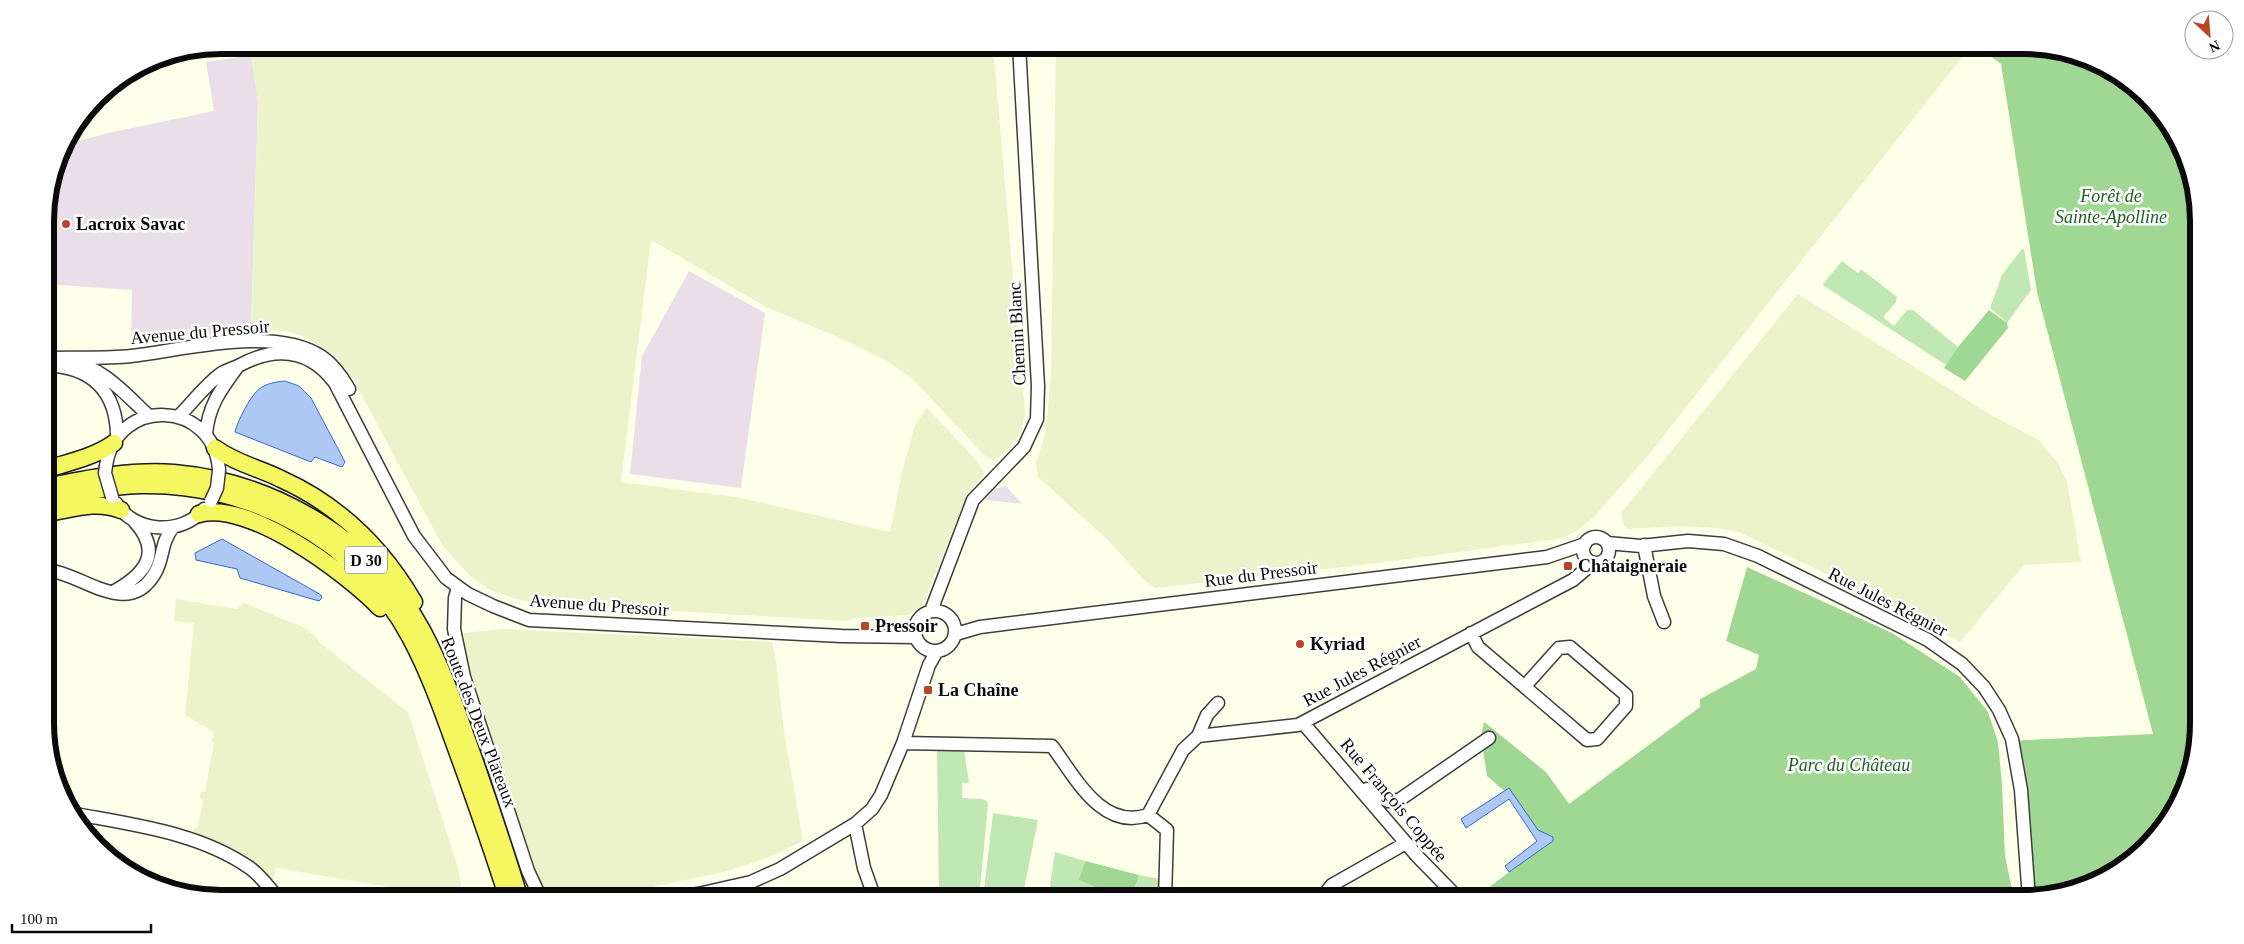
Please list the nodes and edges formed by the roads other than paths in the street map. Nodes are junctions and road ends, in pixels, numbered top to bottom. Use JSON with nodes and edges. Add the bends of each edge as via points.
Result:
{"nodes":[{"id":1,"x":1020,"y":54,"type":"edge"},
{"id":2,"x":54,"y":359,"type":"edge"},
{"id":3,"x":54,"y":360,"type":"edge"},
{"id":4,"x":239,"y":365,"type":"junction"},
{"id":5,"x":54,"y":367,"type":"edge"},
{"id":6,"x":149,"y":416,"type":"junction"},
{"id":7,"x":178,"y":417,"type":"junction"},
{"id":8,"x":115,"y":440,"type":"junction"},
{"id":9,"x":211,"y":442,"type":"junction"},
{"id":10,"x":378,"y":463,"type":"junction"},
{"id":11,"x":54,"y":467,"type":"edge"},
{"id":12,"x":54,"y":486,"type":"edge"},
{"id":13,"x":54,"y":499,"type":"edge"},
{"id":14,"x":123,"y":509,"type":"junction"},
{"id":15,"x":54,"y":512,"type":"edge"},
{"id":16,"x":199,"y":514,"type":"junction"},
{"id":17,"x":173,"y":527,"type":"junction"},
{"id":18,"x":1585,"y":544,"type":"junction"},
{"id":19,"x":1642,"y":546,"type":"junction"},
{"id":20,"x":1608,"y":549,"type":"junction"},
{"id":21,"x":1547,"y":557,"type":"junction"},
{"id":22,"x":1590,"y":561,"type":"junction"},
{"id":23,"x":54,"y":572,"type":"edge"},
{"id":24,"x":458,"y":587,"type":"junction"},
{"id":25,"x":113,"y":592,"type":"junction"},
{"id":26,"x":471,"y":596,"type":"junction"},
{"id":27,"x":937,"y":611,"type":"junction"},
{"id":28,"x":454,"y":616,"type":"junction"},
{"id":29,"x":953,"y":620,"type":"junction"},
{"id":30,"x":1664,"y":622,"type":"dead end"},
{"id":31,"x":980,"y":627,"type":"junction"},
{"id":32,"x":916,"y":631,"type":"junction"},
{"id":33,"x":1471,"y":633,"type":"junction"},
{"id":34,"x":956,"y":634,"type":"junction"},
{"id":35,"x":932,"y":650,"type":"junction"},
{"id":36,"x":1525,"y":686,"type":"junction"},
{"id":37,"x":452,"y":696,"type":"junction"},
{"id":38,"x":1218,"y":703,"type":"dead end"},
{"id":39,"x":1303,"y":722,"type":"junction"},
{"id":40,"x":1198,"y":736,"type":"junction"},
{"id":41,"x":1489,"y":738,"type":"dead end"},
{"id":42,"x":904,"y":743,"type":"junction"},
{"id":43,"x":1356,"y":782,"type":"junction"},
{"id":44,"x":474,"y":797,"type":"junction"},
{"id":45,"x":81,"y":815,"type":"edge"},
{"id":46,"x":1148,"y":815,"type":"junction"},
{"id":47,"x":855,"y":824,"type":"junction"},
{"id":48,"x":1406,"y":843,"type":"junction"},
{"id":49,"x":271,"y":890,"type":"edge"},
{"id":50,"x":505,"y":890,"type":"edge"},
{"id":51,"x":517,"y":890,"type":"edge"},
{"id":52,"x":537,"y":890,"type":"edge"},
{"id":53,"x":721,"y":890,"type":"edge"},
{"id":54,"x":872,"y":890,"type":"edge"},
{"id":55,"x":1165,"y":890,"type":"edge"},
{"id":56,"x":1328,"y":890,"type":"edge"},
{"id":57,"x":1444,"y":890,"type":"edge"},
{"id":58,"x":2028,"y":890,"type":"edge"}],
"edges":[{"from":1,"to":27,"type":"street","name":"Chemin Blanc","via":[[1038,386],[1037,419],[1024,447],[973,500],[939,592]]},
{"from":2,"to":10,"type":"street","name":"Avenue du Pressoir","via":[[129,356],[201,345],[289,343],[322,357],[338,372],[374,440]]},
{"from":3,"to":6,"type":"street","via":[[92,368],[108,378]]},
{"from":4,"to":7,"type":"street","name":"Avenue du Pressoir","via":[[222,373]]},
{"from":4,"to":9,"type":"street","via":[[208,416]]},
{"from":4,"to":10,"type":"street","name":"Avenue du Pressoir","via":[[267,353],[284,353],[300,356],[322,368],[338,387]]},
{"from":5,"to":8,"type":"street","via":[[74,370],[99,384],[111,403],[117,422]]},
{"from":6,"to":7,"type":"street","via":[[168,414]]},
{"from":6,"to":8,"type":"street","via":[[131,423]]},
{"from":7,"to":9,"type":"street","via":[[195,424]]},
{"from":8,"to":11,"type":"main road","via":[[104,450]]},
{"from":8,"to":14,"type":"street","bridge":true,"via":[[108,454],[105,473]]},
{"from":9,"to":16,"type":"street","bridge":true,"via":[[219,470],[217,488]]},
{"from":9,"to":37,"type":"main road","via":[[231,459],[310,494],[336,511],[381,553],[426,622],[450,676]]},
{"from":10,"to":24,"type":"street","name":"Avenue du Pressoir","via":[[414,536],[446,578]]},
{"from":12,"to":37,"type":"main road","name":"Route des Deux Plateaux","number":"D 30","via":[[102,476],[173,473],[240,485],[300,510],[328,528],[382,574],[421,629]]},
{"from":13,"to":44,"type":"main road","name":"Route des Deux Plateaux","number":"D 30","via":[[140,485],[202,489],[263,507],[323,539],[375,586],[409,635],[429,675]]},
{"from":14,"to":15,"type":"main road","via":[[96,504]]},
{"from":14,"to":17,"type":"street","via":[[152,527]]},
{"from":14,"to":25,"type":"street","via":[[144,531],[148,549],[145,566],[132,582]]},
{"from":16,"to":17,"type":"street"},
{"from":16,"to":44,"type":"main road","via":[[212,510],[237,515],[266,528],[345,575],[367,594],[402,639],[424,682],[460,779]]},
{"from":17,"to":25,"type":"street","via":[[165,538],[159,566],[150,581],[128,594]]},
{"from":18,"to":20,"type":"street","via":[[1594,537],[1602,538]]},
{"from":18,"to":21,"type":"street","name":"Rue du Pressoir"},
{"from":18,"to":22,"type":"street","via":[[1583,552]]},
{"from":19,"to":20,"type":"street"},
{"from":19,"to":30,"type":"street"},
{"from":19,"to":58,"type":"street","name":"Rue Jules Régnier","via":[[1697,542],[1724,544],[1758,556],[1928,640],[1962,664],[1984,688],[2012,738],[2021,790]]},
{"from":20,"to":22,"type":"street","via":[[1602,562]]},
{"from":21,"to":22,"type":"street","name":"Rue du Pressoir"},
{"from":21,"to":31,"type":"street","name":"Rue du Pressoir"},
{"from":22,"to":33,"type":"street","name":"Rue Jules Régnier","via":[[1573,580]]},
{"from":23,"to":25,"type":"street"},
{"from":24,"to":26,"type":"street","name":"Avenue du Pressoir"},
{"from":24,"to":28,"type":"street"},
{"from":26,"to":28,"type":"street"},
{"from":26,"to":32,"type":"street","name":"Avenue du Pressoir","via":[[529,620],[842,636],[894,637]]},
{"from":27,"to":29,"type":"street"},
{"from":27,"to":32,"type":"street","via":[[924,614]]},
{"from":28,"to":52,"type":"street","via":[[456,644],[467,685]]},
{"from":29,"to":31,"type":"street","name":"Rue du Pressoir"},
{"from":29,"to":34,"type":"street"},
{"from":31,"to":34,"type":"street","name":"Rue du Pressoir"},
{"from":32,"to":35,"type":"street","via":[[922,646]]},
{"from":33,"to":36,"type":"street","via":[[1478,647]]},
{"from":33,"to":39,"type":"street","name":"Rue Jules Régnier"},
{"from":34,"to":35,"type":"street","via":[[950,646]]},
{"from":35,"to":42,"type":"street"},
{"from":36,"to":36,"type":"street","via":[[1586,740],[1597,739],[1626,706],[1626,695],[1570,647],[1559,648]]},
{"from":37,"to":51,"type":"main road","name":"Route des Deux Plateaux","number":"D 30"},
{"from":38,"to":40,"type":"street","via":[[1207,715]]},
{"from":39,"to":40,"type":"street","name":"Rue Jules Régnier"},
{"from":39,"to":43,"type":"street","name":"Rue François Coppée"},
{"from":40,"to":46,"type":"street","via":[[1183,750]]},
{"from":41,"to":43,"type":"street","via":[[1394,802],[1380,798]]},
{"from":42,"to":46,"type":"street","via":[[1052,746],[1096,803],[1111,815],[1126,819]]},
{"from":42,"to":47,"type":"street","via":[[881,795],[872,809]]},
{"from":43,"to":48,"type":"street","name":"Rue François Coppée"},
{"from":44,"to":50,"type":"main road","name":"Route des Deux Plateaux","number":"D 30"},
{"from":45,"to":49,"type":"street","via":[[201,842],[251,869]]},
{"from":46,"to":55,"type":"street","via":[[1167,830]]},
{"from":47,"to":53,"type":"street","via":[[780,869],[751,882]]},
{"from":47,"to":54,"type":"street"},
{"from":48,"to":56,"type":"street"},
{"from":48,"to":57,"type":"street","name":"Rue François Coppée"}]}
